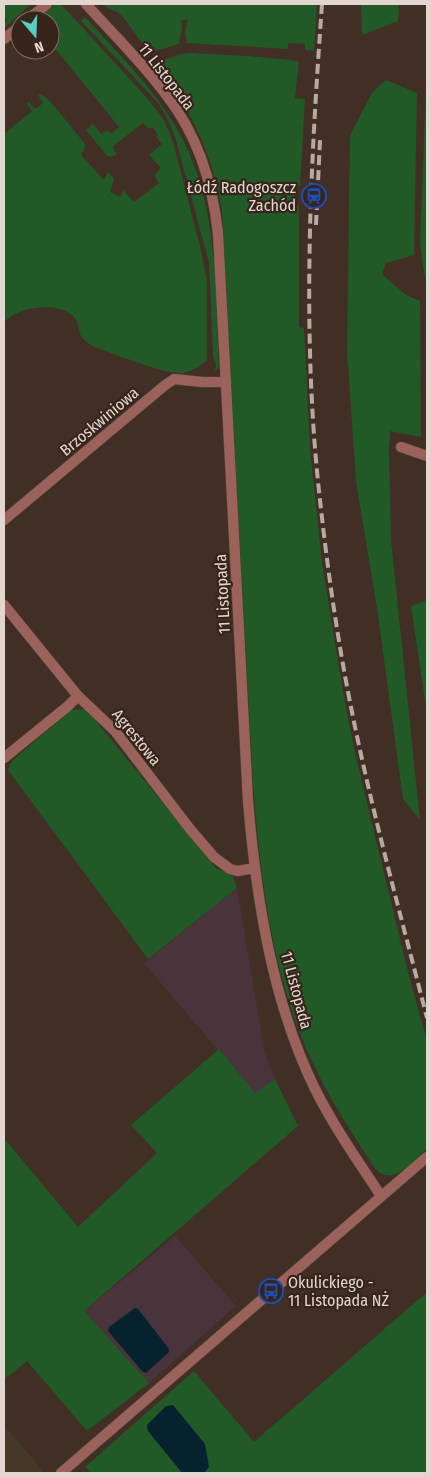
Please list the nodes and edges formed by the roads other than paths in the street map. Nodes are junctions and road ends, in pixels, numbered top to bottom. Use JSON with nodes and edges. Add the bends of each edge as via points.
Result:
{"nodes":[{"id":1,"x":86,"y":4,"type":"edge"},
{"id":2,"x":226,"y":382,"type":"junction"},
{"id":3,"x":401,"y":447,"type":"dead end"},
{"id":4,"x":427,"y":456,"type":"edge"},
{"id":5,"x":4,"y":520,"type":"edge"},
{"id":6,"x":4,"y":605,"type":"edge"},
{"id":7,"x":78,"y":696,"type":"junction"},
{"id":8,"x":4,"y":758,"type":"edge"},
{"id":9,"x":255,"y":868,"type":"junction"},
{"id":10,"x":427,"y":1157,"type":"edge"},
{"id":11,"x":381,"y":1196,"type":"junction"},
{"id":12,"x":61,"y":1473,"type":"edge"}],
"edges":[{"from":1,"to":2,"type":"street","name":"11 Listopada","via":[[168,97],[201,156],[216,216]]},
{"from":2,"to":5,"type":"street","name":"Brzoskwiniowa","via":[[174,379],[169,382]]},
{"from":2,"to":9,"type":"street","name":"11 Listopada","via":[[247,783]]},
{"from":3,"to":4,"type":"street"},
{"from":6,"to":7,"type":"street","name":"Agrestowa"},
{"from":7,"to":8,"type":"street"},
{"from":7,"to":9,"type":"street","name":"Agrestowa","via":[[115,732],[214,857],[230,870]]},
{"from":9,"to":11,"type":"street","name":"11 Listopada","via":[[271,956],[296,1045],[333,1123]]},
{"from":10,"to":11,"type":"street"},
{"from":11,"to":12,"type":"street"}]}
